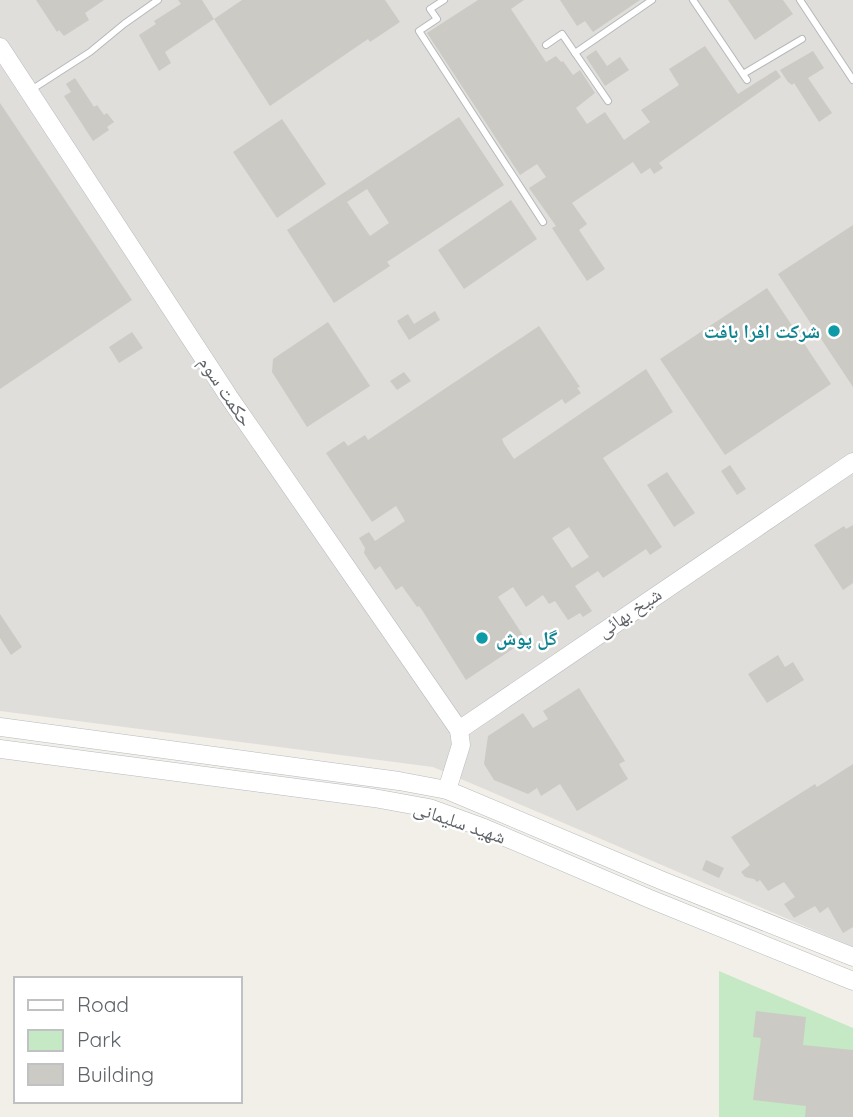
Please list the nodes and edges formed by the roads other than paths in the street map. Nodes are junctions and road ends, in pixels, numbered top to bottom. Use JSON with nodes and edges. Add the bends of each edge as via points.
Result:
{"nodes":[{"id":1,"x":158,"y":0,"type":"edge"},
{"id":2,"x":444,"y":0,"type":"edge"},
{"id":3,"x":652,"y":0,"type":"edge"},
{"id":4,"x":693,"y":0,"type":"edge"},
{"id":5,"x":800,"y":0,"type":"edge"},
{"id":6,"x":802,"y":38,"type":"dead end"},
{"id":7,"x":545,"y":45,"type":"dead end"},
{"id":8,"x":0,"y":47,"type":"edge"},
{"id":9,"x":575,"y":53,"type":"junction"},
{"id":10,"x":853,"y":80,"type":"edge"},
{"id":11,"x":29,"y":92,"type":"junction"},
{"id":12,"x":608,"y":101,"type":"dead end"},
{"id":13,"x":543,"y":222,"type":"dead end"},
{"id":14,"x":853,"y":462,"type":"edge"},
{"id":15,"x":0,"y":727,"type":"edge"},
{"id":16,"x":459,"y":730,"type":"junction"},
{"id":17,"x":0,"y":749,"type":"edge"},
{"id":18,"x":447,"y":790,"type":"junction"},
{"id":19,"x":853,"y":957,"type":"edge"},
{"id":20,"x":853,"y":981,"type":"edge"}],
"edges":[{"from":1,"to":11,"type":"lane"},
{"from":2,"to":13,"type":"lane","via":[[430,9],[436,19],[419,31]]},
{"from":3,"to":9,"type":"lane"},
{"from":4,"to":6,"type":"lane","via":[[745,77]]},
{"from":5,"to":10,"type":"lane"},
{"from":7,"to":9,"type":"lane","via":[[562,34]]},
{"from":8,"to":11,"type":"main road","name":"حکمت سوم"},
{"from":9,"to":12,"type":"lane"},
{"from":11,"to":16,"type":"main road","name":"حکمت سوم","via":[[229,397]]},
{"from":14,"to":16,"type":"main road","name":"شیخ بهائی"},
{"from":15,"to":18,"type":"main road","name":"شهید سلیمانی"},
{"from":16,"to":18,"type":"main road","via":[[461,745]]},
{"from":17,"to":20,"type":"main road","name":"شهید سلیمانی","via":[[429,808]]},
{"from":18,"to":19,"type":"main road","name":"شهید سلیمانی"}]}
